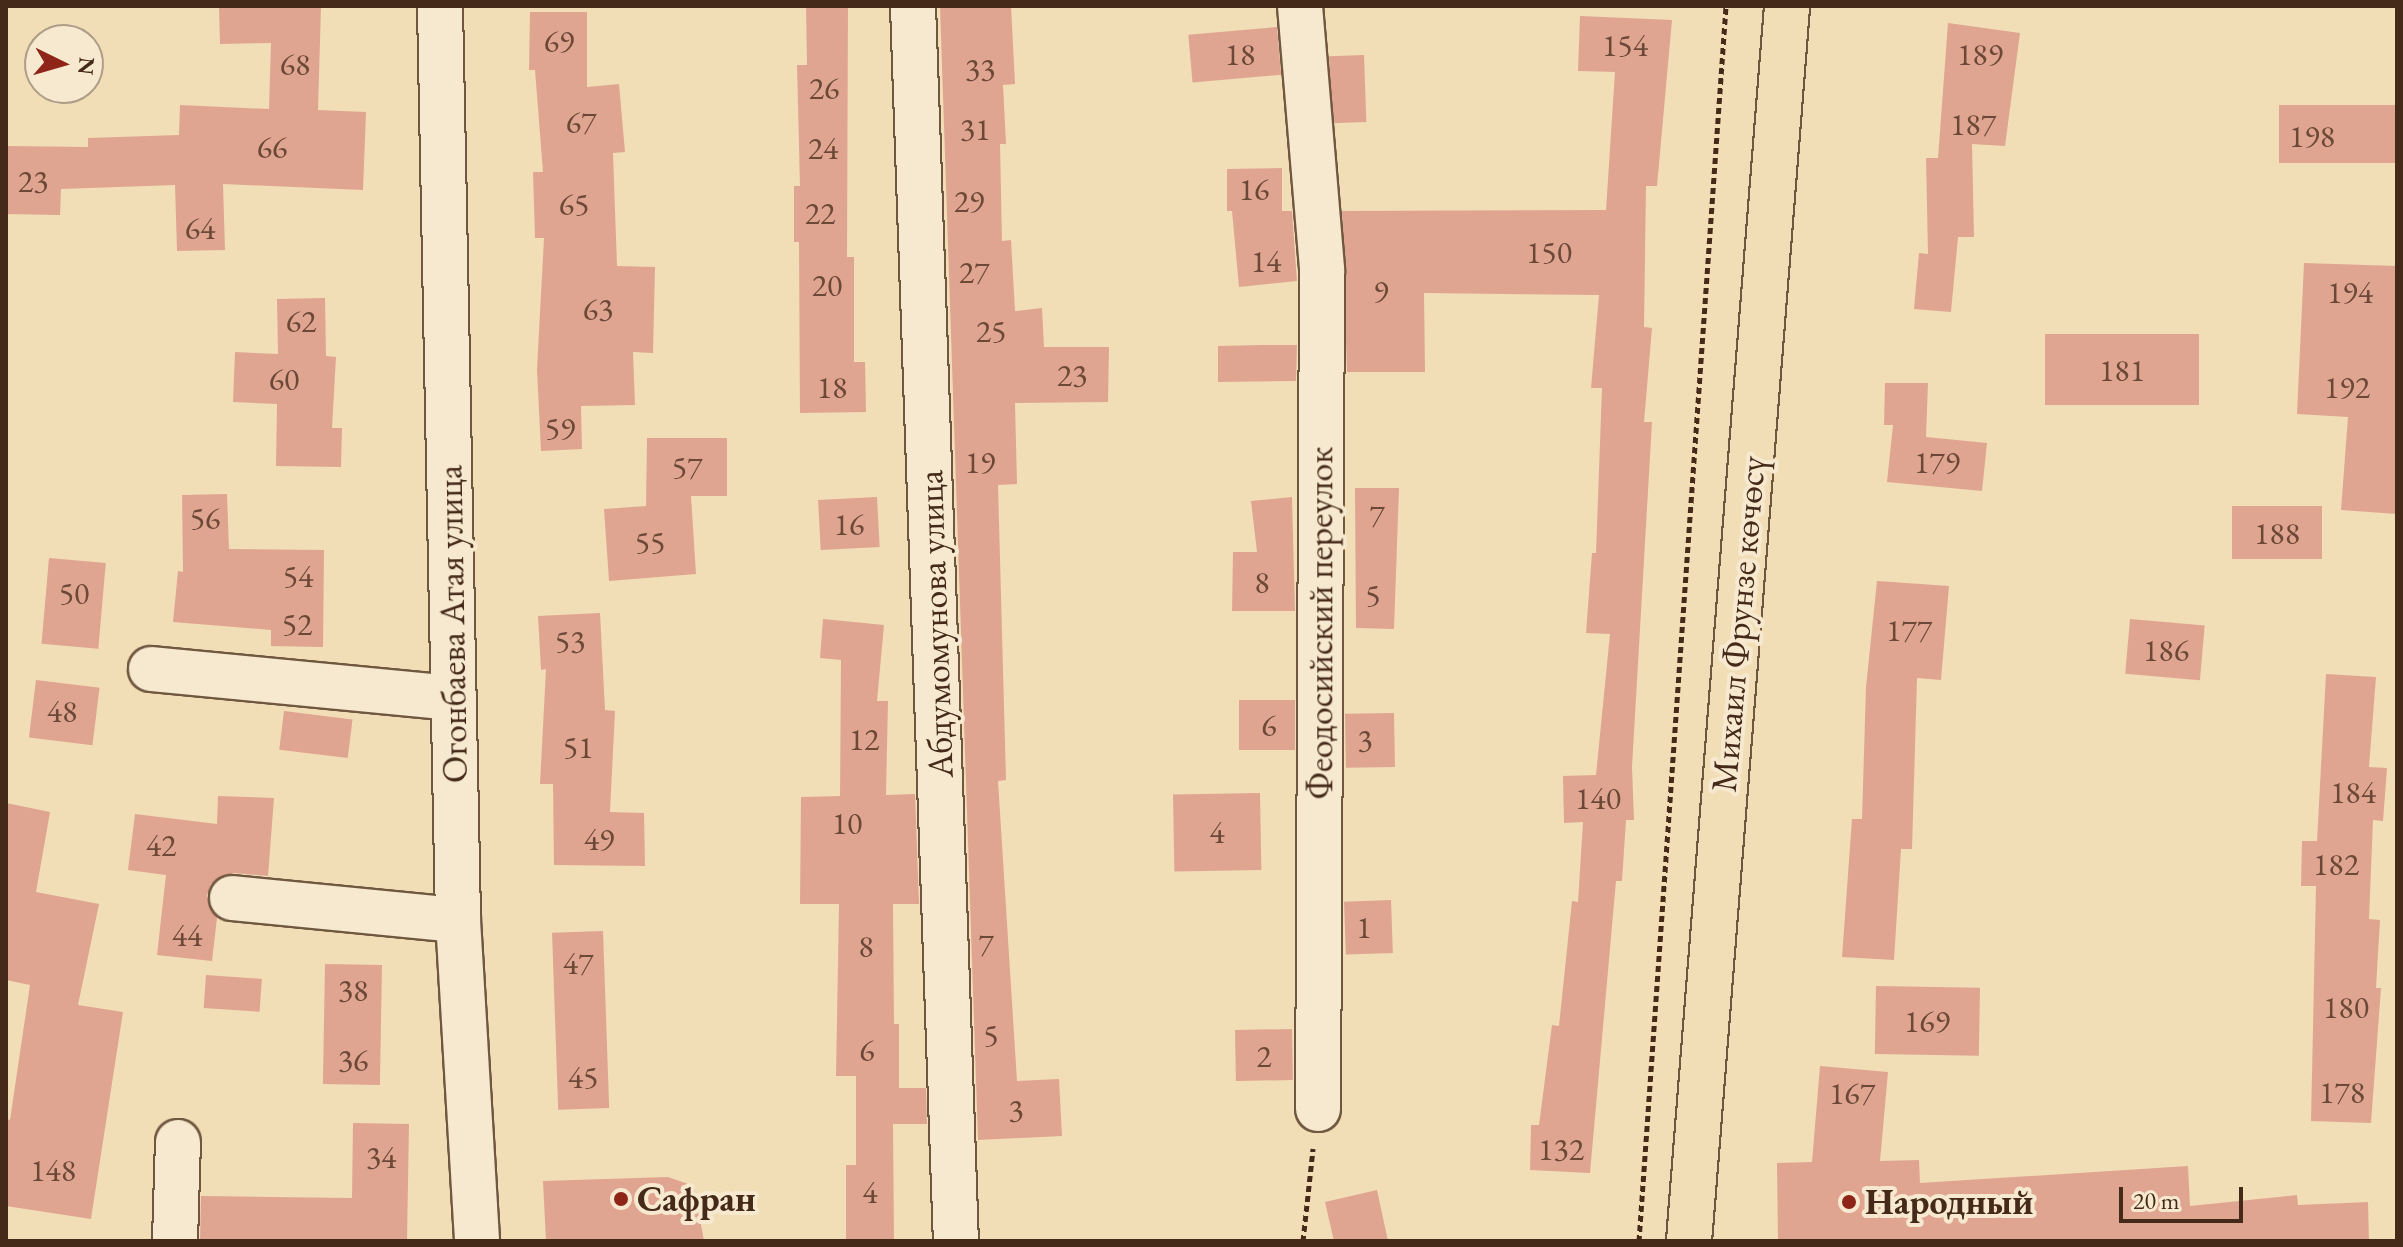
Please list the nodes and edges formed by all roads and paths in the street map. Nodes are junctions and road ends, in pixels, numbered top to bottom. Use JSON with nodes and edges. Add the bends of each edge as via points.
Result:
{"nodes":[{"id":1,"x":440,"y":6,"type":"edge"},
{"id":2,"x":913,"y":6,"type":"edge"},
{"id":3,"x":1300,"y":6,"type":"edge"},
{"id":4,"x":1726,"y":6,"type":"edge"},
{"id":5,"x":1787,"y":6,"type":"edge"},
{"id":6,"x":151,"y":669,"type":"dead end"},
{"id":7,"x":453,"y":698,"type":"junction"},
{"id":8,"x":232,"y":898,"type":"dead end"},
{"id":9,"x":458,"y":920,"type":"junction"},
{"id":10,"x":1318,"y":1109,"type":"joint"},
{"id":11,"x":178,"y":1142,"type":"dead end"},
{"id":12,"x":175,"y":1241,"type":"edge"},
{"id":13,"x":477,"y":1241,"type":"edge"},
{"id":14,"x":956,"y":1241,"type":"edge"},
{"id":15,"x":1303,"y":1241,"type":"edge"},
{"id":16,"x":1639,"y":1241,"type":"edge"},
{"id":17,"x":1689,"y":1241,"type":"edge"}],
"edges":[{"from":1,"to":7,"type":"street","name":"Огонбаева Атая улица"},
{"from":2,"to":14,"type":"street","name":"Абдумомунова улица"},
{"from":3,"to":10,"type":"street","name":"Феодосийский переулок","via":[[1322,270]]},
{"from":4,"to":16,"type":"path"},
{"from":5,"to":17,"type":"main road","name":"Михаил Фрунзе көчөсү"},
{"from":6,"to":7,"type":"street"},
{"from":7,"to":9,"type":"street","name":"Огонбаева Атая улица"},
{"from":8,"to":9,"type":"street"},
{"from":9,"to":13,"type":"street","name":"Огонбаева Атая улица"},
{"from":10,"to":15,"type":"path"},
{"from":11,"to":12,"type":"street"}]}
